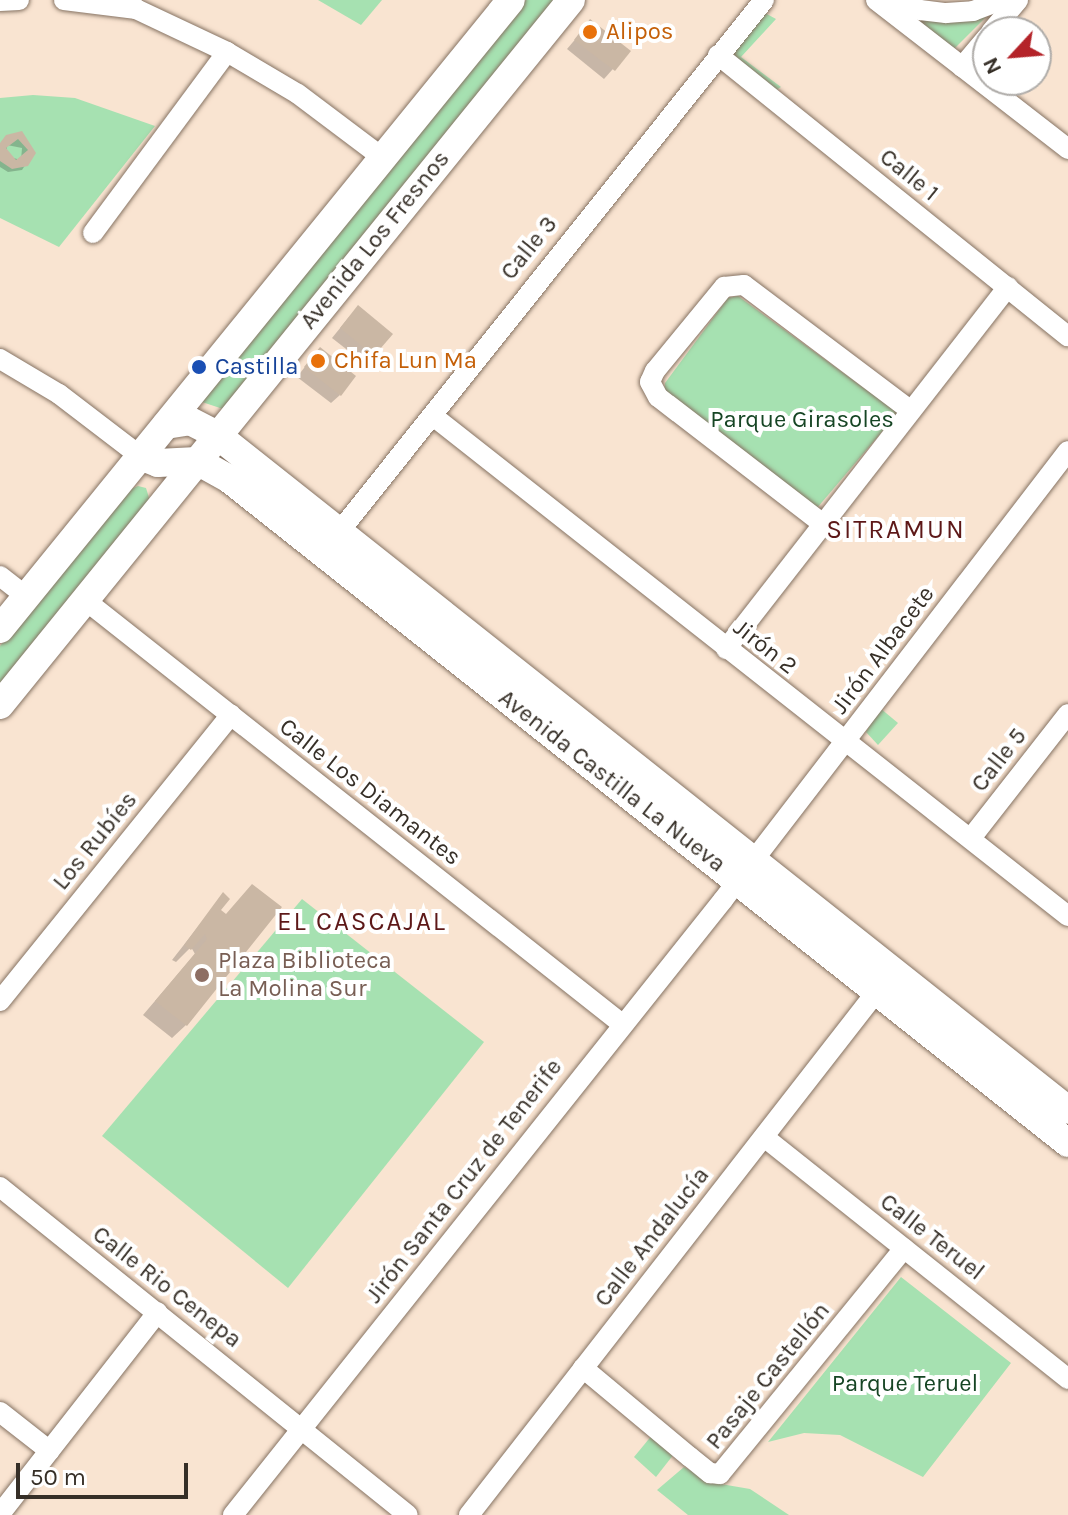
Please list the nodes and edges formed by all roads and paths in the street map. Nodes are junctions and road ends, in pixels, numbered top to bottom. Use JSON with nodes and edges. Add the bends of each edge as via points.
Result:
{"nodes":[{"id":1,"x":19,"y":0,"type":"edge"},
{"id":2,"x":64,"y":0,"type":"edge"},
{"id":3,"x":156,"y":0,"type":"edge"},
{"id":4,"x":511,"y":0,"type":"edge"},
{"id":5,"x":571,"y":0,"type":"edge"},
{"id":6,"x":764,"y":0,"type":"edge"},
{"id":7,"x":876,"y":0,"type":"edge"},
{"id":8,"x":896,"y":0,"type":"edge"},
{"id":9,"x":1002,"y":0,"type":"edge"},
{"id":10,"x":1018,"y":0,"type":"edge"},
{"id":11,"x":0,"y":1,"type":"edge"},
{"id":12,"x":136,"y":9,"type":"junction"},
{"id":13,"x":1005,"y":16,"type":"edge"},
{"id":14,"x":227,"y":52,"type":"junction"},
{"id":15,"x":718,"y":55,"type":"junction"},
{"id":16,"x":972,"y":55,"type":"edge"},
{"id":17,"x":962,"y":67,"type":"junction"},
{"id":18,"x":1068,"y":149,"type":"edge"},
{"id":19,"x":383,"y":158,"type":"junction"},
{"id":20,"x":93,"y":233,"type":"dead end"},
{"id":21,"x":1008,"y":287,"type":"junction"},
{"id":22,"x":1068,"y":336,"type":"edge"},
{"id":23,"x":0,"y":359,"type":"edge"},
{"id":24,"x":911,"y":411,"type":"junction"},
{"id":25,"x":433,"y":416,"type":"junction"},
{"id":26,"x":166,"y":425,"type":"junction"},
{"id":27,"x":217,"y":435,"type":"junction"},
{"id":28,"x":1068,"y":451,"type":"edge"},
{"id":29,"x":140,"y":456,"type":"junction"},
{"id":30,"x":197,"y":461,"type":"junction"},
{"id":31,"x":823,"y":524,"type":"junction"},
{"id":32,"x":339,"y":532,"type":"junction"},
{"id":33,"x":0,"y":576,"type":"edge"},
{"id":34,"x":27,"y":597,"type":"junction"},
{"id":35,"x":85,"y":600,"type":"junction"},
{"id":36,"x":0,"y":629,"type":"edge"},
{"id":37,"x":726,"y":649,"type":"junction"},
{"id":38,"x":0,"y":705,"type":"edge"},
{"id":39,"x":231,"y":715,"type":"junction"},
{"id":40,"x":1066,"y":721,"type":"edge"},
{"id":41,"x":846,"y":742,"type":"junction"},
{"id":42,"x":971,"y":838,"type":"junction"},
{"id":43,"x":746,"y":869,"type":"junction"},
{"id":44,"x":1068,"y":916,"type":"edge"},
{"id":45,"x":877,"y":991,"type":"junction"},
{"id":46,"x":0,"y":1001,"type":"edge"},
{"id":47,"x":622,"y":1024,"type":"junction"},
{"id":48,"x":1068,"y":1110,"type":"edge"},
{"id":49,"x":764,"y":1137,"type":"junction"},
{"id":50,"x":1068,"y":1143,"type":"edge"},
{"id":51,"x":0,"y":1187,"type":"edge"},
{"id":52,"x":904,"y":1248,"type":"junction"},
{"id":53,"x":158,"y":1312,"type":"junction"},
{"id":54,"x":583,"y":1368,"type":"junction"},
{"id":55,"x":1068,"y":1379,"type":"edge"},
{"id":56,"x":0,"y":1412,"type":"edge"},
{"id":57,"x":302,"y":1427,"type":"junction"},
{"id":58,"x":50,"y":1451,"type":"junction"},
{"id":59,"x":0,"y":1514,"type":"edge"},
{"id":60,"x":233,"y":1515,"type":"edge"},
{"id":61,"x":408,"y":1515,"type":"edge"},
{"id":62,"x":469,"y":1515,"type":"edge"}],
"edges":[{"from":1,"to":11,"type":"street"},
{"from":2,"to":12,"type":"street"},
{"from":3,"to":12,"type":"street"},
{"from":4,"to":19,"type":"street","name":"Avenida Los Fresnos"},
{"from":5,"to":27,"type":"street","name":"Avenida Los Fresnos"},
{"from":6,"to":15,"type":"street","name":"Calle 3"},
{"from":7,"to":17,"type":"street"},
{"from":8,"to":9,"type":"street","via":[[946,13],[973,11]]},
{"from":10,"to":13,"type":"street"},
{"from":12,"to":14,"type":"street"},
{"from":14,"to":19,"type":"street","via":[[298,94]]},
{"from":14,"to":20,"type":"street"},
{"from":15,"to":21,"type":"street","name":"Calle 1"},
{"from":15,"to":25,"type":"street","name":"Calle 3"},
{"from":16,"to":17,"type":"street"},
{"from":17,"to":18,"type":"street"},
{"from":19,"to":26,"type":"street","name":"Avenida Los Fresnos"},
{"from":21,"to":22,"type":"street","name":"Calle 1"},
{"from":21,"to":24,"type":"street"},
{"from":23,"to":29,"type":"street","via":[[59,394]]},
{"from":24,"to":31,"type":"street"},
{"from":24,"to":31,"type":"street","via":[[744,285],[724,287],[655,371],[650,382],[658,397]]},
{"from":25,"to":32,"type":"street","name":"Calle 3"},
{"from":25,"to":37,"type":"street","name":"Jirón 2"},
{"from":26,"to":27,"type":"street","name":"Avenida Castilla La Nueva","via":[[190,421]]},
{"from":26,"to":29,"type":"street","name":"Avenida Los Fresnos"},
{"from":27,"to":30,"type":"street","name":"Avenida Los Fresnos"},
{"from":27,"to":32,"type":"street","name":"Avenida Castilla La Nueva"},
{"from":28,"to":41,"type":"street","name":"Jirón Albacete"},
{"from":29,"to":30,"type":"street","via":[[158,463]]},
{"from":29,"to":34,"type":"street","name":"Avenida Los Fresnos"},
{"from":30,"to":35,"type":"street","name":"Avenida Los Fresnos"},
{"from":30,"to":43,"type":"street","name":"Avenida Castilla La Nueva","via":[[228,478]]},
{"from":31,"to":37,"type":"street"},
{"from":32,"to":43,"type":"street","name":"Avenida Castilla La Nueva"},
{"from":33,"to":34,"type":"street"},
{"from":34,"to":36,"type":"street","name":"Avenida Los Fresnos"},
{"from":35,"to":38,"type":"street","name":"Avenida Los Fresnos"},
{"from":35,"to":39,"type":"street","name":"Calle Los Diamantes"},
{"from":37,"to":41,"type":"street","name":"Jirón 2"},
{"from":39,"to":46,"type":"street","name":"Los Rubíes"},
{"from":39,"to":47,"type":"street","name":"Calle Los Diamantes"},
{"from":40,"to":42,"type":"street","name":"Calle 5"},
{"from":41,"to":42,"type":"street","name":"Jirón 2"},
{"from":41,"to":43,"type":"street","name":"Jirón Albacete"},
{"from":42,"to":44,"type":"street","name":"Jirón 2"},
{"from":43,"to":45,"type":"street","name":"Avenida Castilla La Nueva"},
{"from":43,"to":47,"type":"street","name":"Jirón Santa Cruz de Tenerife"},
{"from":43,"to":48,"type":"street","name":"Avenida Castilla La Nueva"},
{"from":45,"to":49,"type":"street","name":"Calle Andalucía"},
{"from":45,"to":50,"type":"street","name":"Avenida Castilla La Nueva"},
{"from":47,"to":57,"type":"street","name":"Jirón Santa Cruz de Tenerife"},
{"from":49,"to":52,"type":"street","name":"Calle Teruel"},
{"from":49,"to":54,"type":"street","name":"Calle Andalucía"},
{"from":51,"to":53,"type":"street","name":"Calle Rio Cenepa"},
{"from":52,"to":54,"type":"street","name":"Pasaje Castellón","via":[[720,1474],[700,1465]]},
{"from":52,"to":55,"type":"street","name":"Calle Teruel"},
{"from":53,"to":57,"type":"street","name":"Calle Rio Cenepa"},
{"from":53,"to":58,"type":"street"},
{"from":54,"to":62,"type":"street","name":"Calle Andalucía"},
{"from":56,"to":58,"type":"street"},
{"from":57,"to":60,"type":"street","name":"Jirón Santa Cruz de Tenerife"},
{"from":57,"to":61,"type":"street"},
{"from":58,"to":59,"type":"street"}]}
